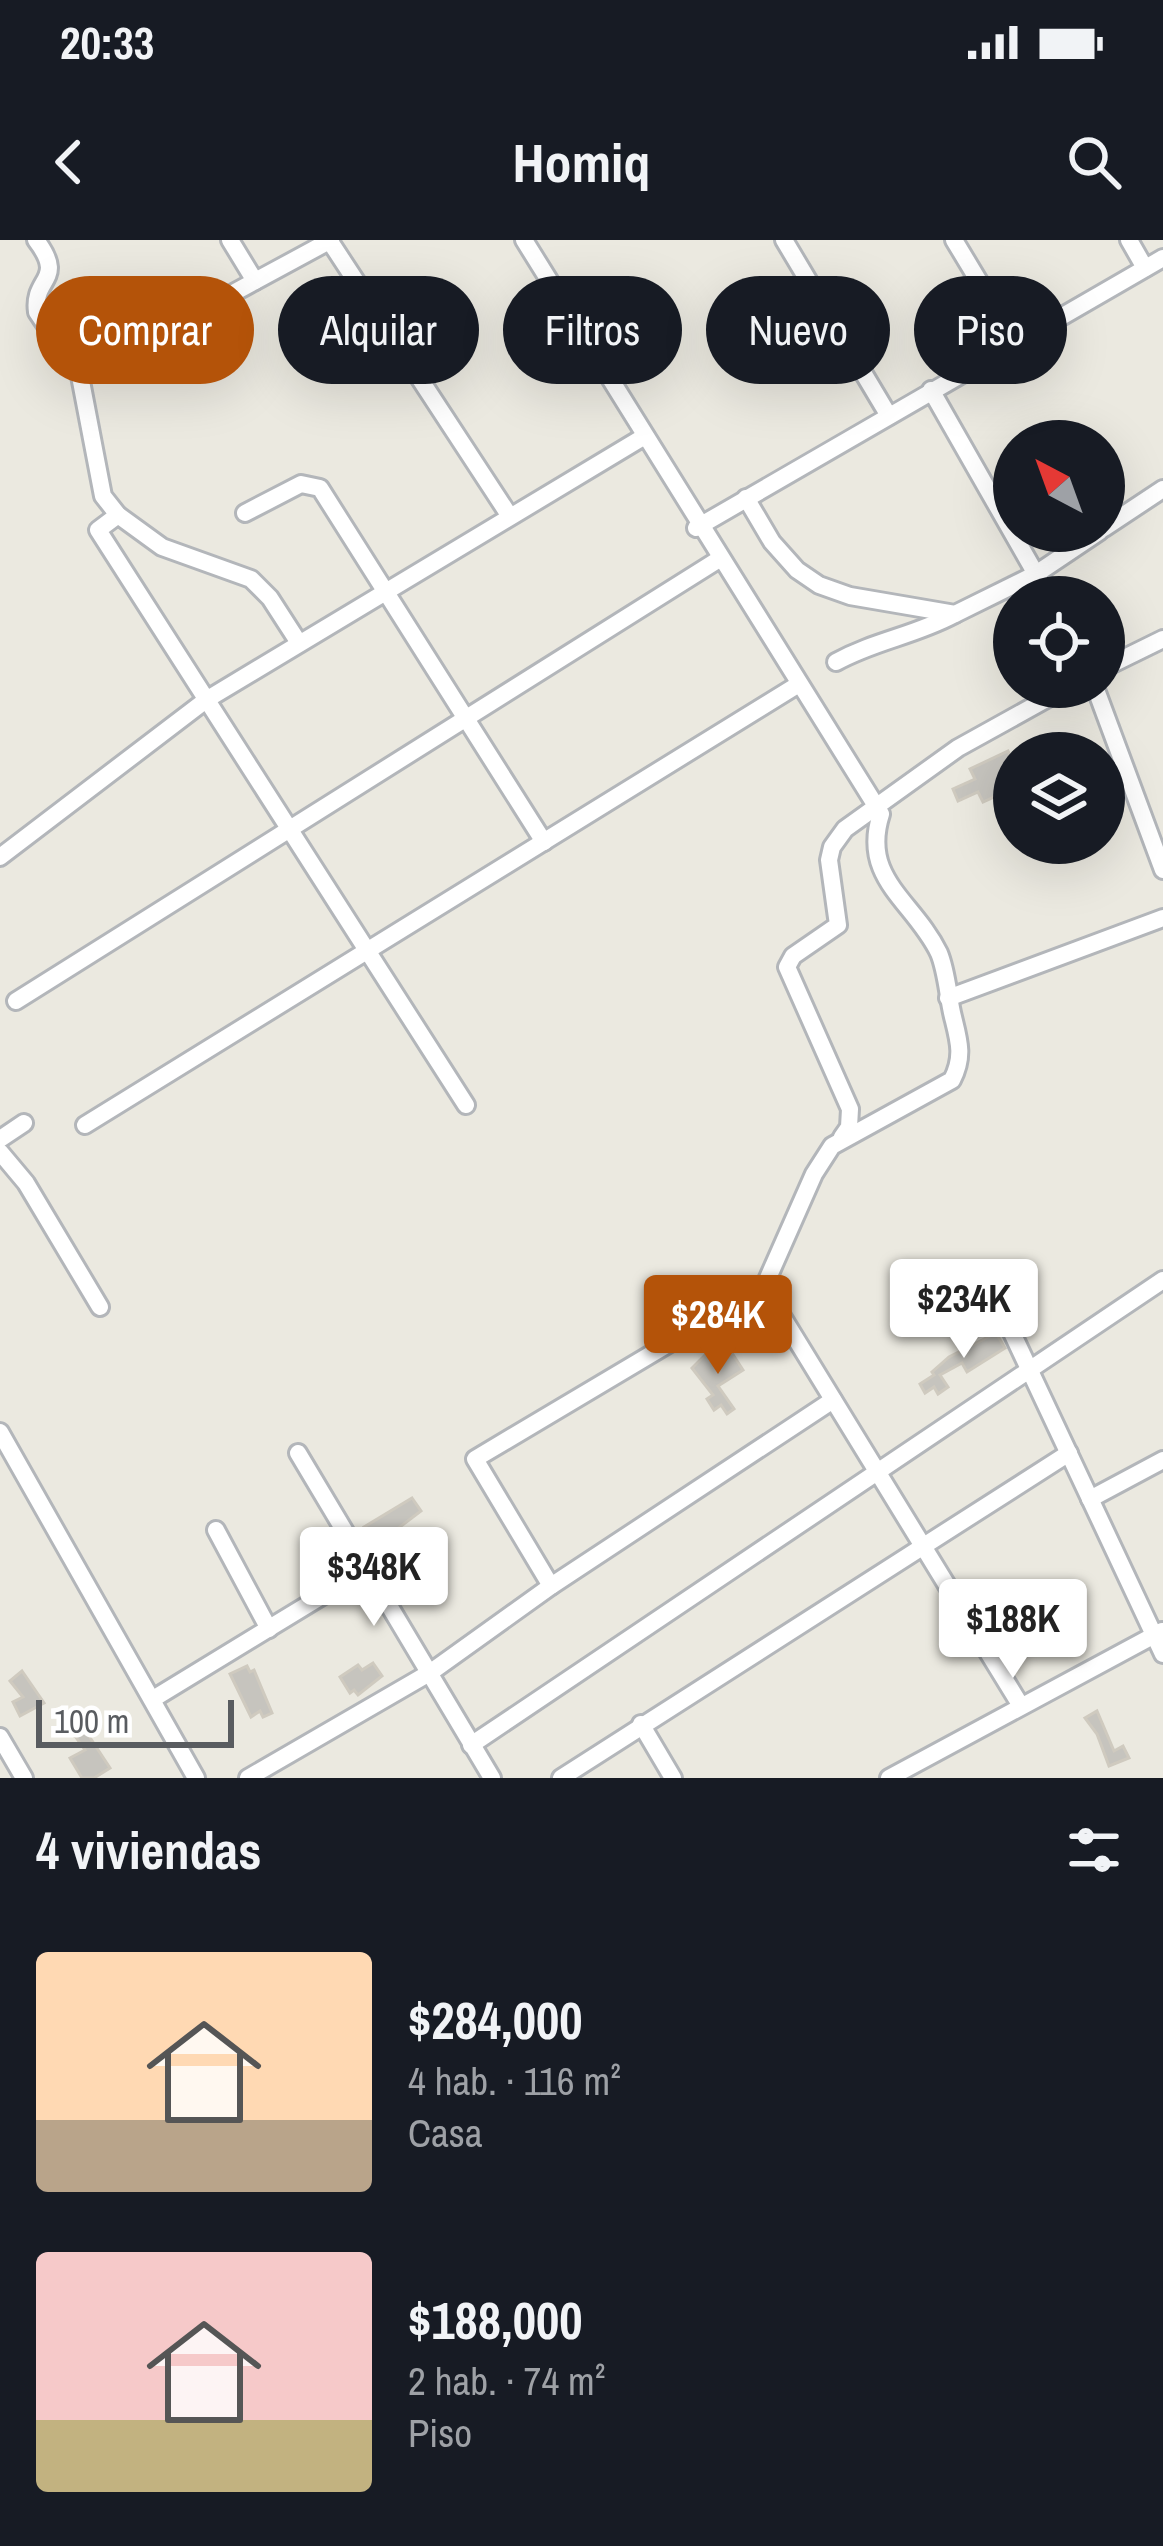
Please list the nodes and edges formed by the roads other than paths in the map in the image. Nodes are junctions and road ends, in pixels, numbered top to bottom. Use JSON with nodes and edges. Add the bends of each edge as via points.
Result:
{"nodes":[{"id":1,"x":35,"y":240,"type":"edge"},
{"id":2,"x":230,"y":240,"type":"edge"},
{"id":3,"x":330,"y":240,"type":"edge"},
{"id":4,"x":524,"y":240,"type":"edge"},
{"id":5,"x":784,"y":240,"type":"edge"},
{"id":6,"x":954,"y":240,"type":"edge"},
{"id":7,"x":1129,"y":240,"type":"edge"},
{"id":8,"x":1163,"y":258,"type":"edge"},
{"id":9,"x":1145,"y":268,"type":"junction"},
{"id":10,"x":49,"y":276,"type":"edge"},
{"id":11,"x":976,"y":276,"type":"edge"},
{"id":12,"x":255,"y":281,"type":"joint"},
{"id":13,"x":1067,"y":313,"type":"edge"},
{"id":14,"x":82,"y":384,"type":"edge"},
{"id":15,"x":942,"y":384,"type":"edge"},
{"id":16,"x":931,"y":390,"type":"junction"},
{"id":17,"x":890,"y":416,"type":"junction"},
{"id":18,"x":645,"y":436,"type":"junction"},
{"id":19,"x":1163,"y":489,"type":"edge"},
{"id":20,"x":746,"y":499,"type":"junction"},
{"id":21,"x":244,"y":513,"type":"dead end"},
{"id":22,"x":118,"y":515,"type":"junction"},
{"id":23,"x":509,"y":515,"type":"junction"},
{"id":24,"x":1125,"y":515,"type":"edge"},
{"id":25,"x":698,"y":526,"type":"junction"},
{"id":26,"x":1069,"y":552,"type":"edge"},
{"id":27,"x":721,"y":558,"type":"junction"},
{"id":28,"x":1036,"y":574,"type":"junction"},
{"id":29,"x":383,"y":591,"type":"junction"},
{"id":30,"x":955,"y":614,"type":"junction"},
{"id":31,"x":1163,"y":639,"type":"edge"},
{"id":32,"x":299,"y":643,"type":"junction"},
{"id":33,"x":1125,"y":658,"type":"edge"},
{"id":34,"x":836,"y":662,"type":"dead end"},
{"id":35,"x":800,"y":684,"type":"junction"},
{"id":36,"x":206,"y":700,"type":"junction"},
{"id":37,"x":1030,"y":708,"type":"edge"},
{"id":38,"x":1103,"y":708,"type":"edge"},
{"id":39,"x":465,"y":719,"type":"junction"},
{"id":40,"x":878,"y":808,"type":"junction"},
{"id":41,"x":289,"y":830,"type":"junction"},
{"id":42,"x":544,"y":842,"type":"junction"},
{"id":43,"x":0,"y":857,"type":"edge"},
{"id":44,"x":1163,"y":870,"type":"edge"},
{"id":45,"x":1163,"y":918,"type":"edge"},
{"id":46,"x":367,"y":951,"type":"junction"},
{"id":47,"x":948,"y":998,"type":"junction"},
{"id":48,"x":16,"y":1001,"type":"dead end"},
{"id":49,"x":466,"y":1105,"type":"dead end"},
{"id":50,"x":24,"y":1123,"type":"dead end"},
{"id":51,"x":85,"y":1125,"type":"dead end"},
{"id":52,"x":842,"y":1137,"type":"junction"},
{"id":53,"x":0,"y":1139,"type":"edge"},
{"id":54,"x":0,"y":1152,"type":"edge"},
{"id":55,"x":1163,"y":1280,"type":"edge"},
{"id":56,"x":764,"y":1287,"type":"junction"},
{"id":57,"x":100,"y":1307,"type":"dead end"},
{"id":58,"x":1000,"y":1307,"type":"dead end"},
{"id":59,"x":1030,"y":1369,"type":"junction"},
{"id":60,"x":833,"y":1400,"type":"junction"},
{"id":61,"x":0,"y":1432,"type":"edge"},
{"id":62,"x":298,"y":1453,"type":"dead end"},
{"id":63,"x":1069,"y":1453,"type":"junction"},
{"id":64,"x":1163,"y":1460,"type":"edge"},
{"id":65,"x":877,"y":1472,"type":"junction"},
{"id":66,"x":1090,"y":1499,"type":"junction"},
{"id":67,"x":216,"y":1530,"type":"dead end"},
{"id":68,"x":922,"y":1546,"type":"junction"},
{"id":69,"x":368,"y":1568,"type":"junction"},
{"id":70,"x":551,"y":1586,"type":"junction"},
{"id":71,"x":269,"y":1629,"type":"junction"},
{"id":72,"x":1158,"y":1633,"type":"edge"},
{"id":73,"x":1163,"y":1654,"type":"edge"},
{"id":74,"x":430,"y":1672,"type":"junction"},
{"id":75,"x":153,"y":1700,"type":"junction"},
{"id":76,"x":1021,"y":1706,"type":"junction"},
{"id":77,"x":641,"y":1724,"type":"junction"},
{"id":78,"x":0,"y":1736,"type":"edge"},
{"id":79,"x":471,"y":1745,"type":"junction"},
{"id":80,"x":24,"y":1778,"type":"edge"},
{"id":81,"x":196,"y":1778,"type":"edge"},
{"id":82,"x":248,"y":1778,"type":"edge"},
{"id":83,"x":491,"y":1778,"type":"edge"},
{"id":84,"x":561,"y":1778,"type":"edge"},
{"id":85,"x":673,"y":1778,"type":"edge"},
{"id":86,"x":889,"y":1778,"type":"edge"}],
"edges":[{"from":1,"to":10,"type":"street","via":[[50,261]]},
{"from":2,"to":12,"type":"street"},
{"from":3,"to":12,"type":"street"},
{"from":3,"to":23,"type":"street"},
{"from":4,"to":18,"type":"street"},
{"from":5,"to":17,"type":"street"},
{"from":6,"to":11,"type":"street"},
{"from":7,"to":9,"type":"street"},
{"from":8,"to":9,"type":"street"},
{"from":9,"to":13,"type":"street"},
{"from":14,"to":22,"type":"street","via":[[103,496]]},
{"from":15,"to":16,"type":"street"},
{"from":16,"to":17,"type":"street"},
{"from":16,"to":28,"type":"street"},
{"from":17,"to":20,"type":"street"},
{"from":18,"to":23,"type":"street"},
{"from":18,"to":25,"type":"street"},
{"from":19,"to":24,"type":"street"},
{"from":20,"to":25,"type":"street"},
{"from":20,"to":30,"type":"street","via":[[796,570],[819,584]]},
{"from":21,"to":29,"type":"street","via":[[301,484],[320,488]]},
{"from":22,"to":32,"type":"street","via":[[162,548],[251,579]]},
{"from":22,"to":36,"type":"street","via":[[98,530]]},
{"from":23,"to":29,"type":"street"},
{"from":25,"to":27,"type":"street"},
{"from":26,"to":28,"type":"street"},
{"from":27,"to":35,"type":"street"},
{"from":27,"to":39,"type":"street"},
{"from":28,"to":30,"type":"street"},
{"from":29,"to":32,"type":"street"},
{"from":29,"to":39,"type":"street"},
{"from":30,"to":34,"type":"street"},
{"from":31,"to":33,"type":"street"},
{"from":32,"to":36,"type":"street"},
{"from":35,"to":40,"type":"street"},
{"from":35,"to":42,"type":"street"},
{"from":36,"to":41,"type":"street"},
{"from":36,"to":43,"type":"street"},
{"from":37,"to":40,"type":"street","via":[[935,763]]},
{"from":38,"to":44,"type":"street"},
{"from":39,"to":41,"type":"street"},
{"from":39,"to":42,"type":"street"},
{"from":40,"to":47,"type":"street","via":[[878,863],[942,959]]},
{"from":40,"to":52,"type":"street","via":[[832,847],[838,925],[788,967],[850,1108]]},
{"from":41,"to":46,"type":"street"},
{"from":41,"to":48,"type":"street"},
{"from":42,"to":46,"type":"street"},
{"from":45,"to":47,"type":"street"},
{"from":46,"to":49,"type":"street"},
{"from":46,"to":51,"type":"street"},
{"from":47,"to":52,"type":"street","via":[[962,1052],[952,1080]]},
{"from":50,"to":53,"type":"street"},
{"from":52,"to":56,"type":"street","via":[[821,1160]]},
{"from":54,"to":57,"type":"street"},
{"from":55,"to":59,"type":"street"},
{"from":56,"to":60,"type":"street"},
{"from":56,"to":70,"type":"street","via":[[475,1459]]},
{"from":58,"to":59,"type":"street"},
{"from":59,"to":63,"type":"street"},
{"from":59,"to":65,"type":"street"},
{"from":60,"to":65,"type":"street"},
{"from":60,"to":70,"type":"street"},
{"from":61,"to":75,"type":"street"},
{"from":62,"to":69,"type":"street"},
{"from":63,"to":66,"type":"street"},
{"from":63,"to":68,"type":"street"},
{"from":64,"to":66,"type":"street"},
{"from":65,"to":68,"type":"street"},
{"from":65,"to":79,"type":"street"},
{"from":66,"to":72,"type":"street"},
{"from":67,"to":71,"type":"street"},
{"from":68,"to":76,"type":"street"},
{"from":68,"to":77,"type":"street"},
{"from":69,"to":71,"type":"street"},
{"from":69,"to":74,"type":"street"},
{"from":70,"to":74,"type":"street"},
{"from":71,"to":75,"type":"street"},
{"from":72,"to":73,"type":"street"},
{"from":72,"to":76,"type":"street"},
{"from":74,"to":79,"type":"street"},
{"from":74,"to":82,"type":"street"},
{"from":75,"to":81,"type":"street"},
{"from":76,"to":86,"type":"street"},
{"from":77,"to":84,"type":"street"},
{"from":77,"to":85,"type":"street"},
{"from":78,"to":80,"type":"street"},
{"from":79,"to":83,"type":"street"}]}
